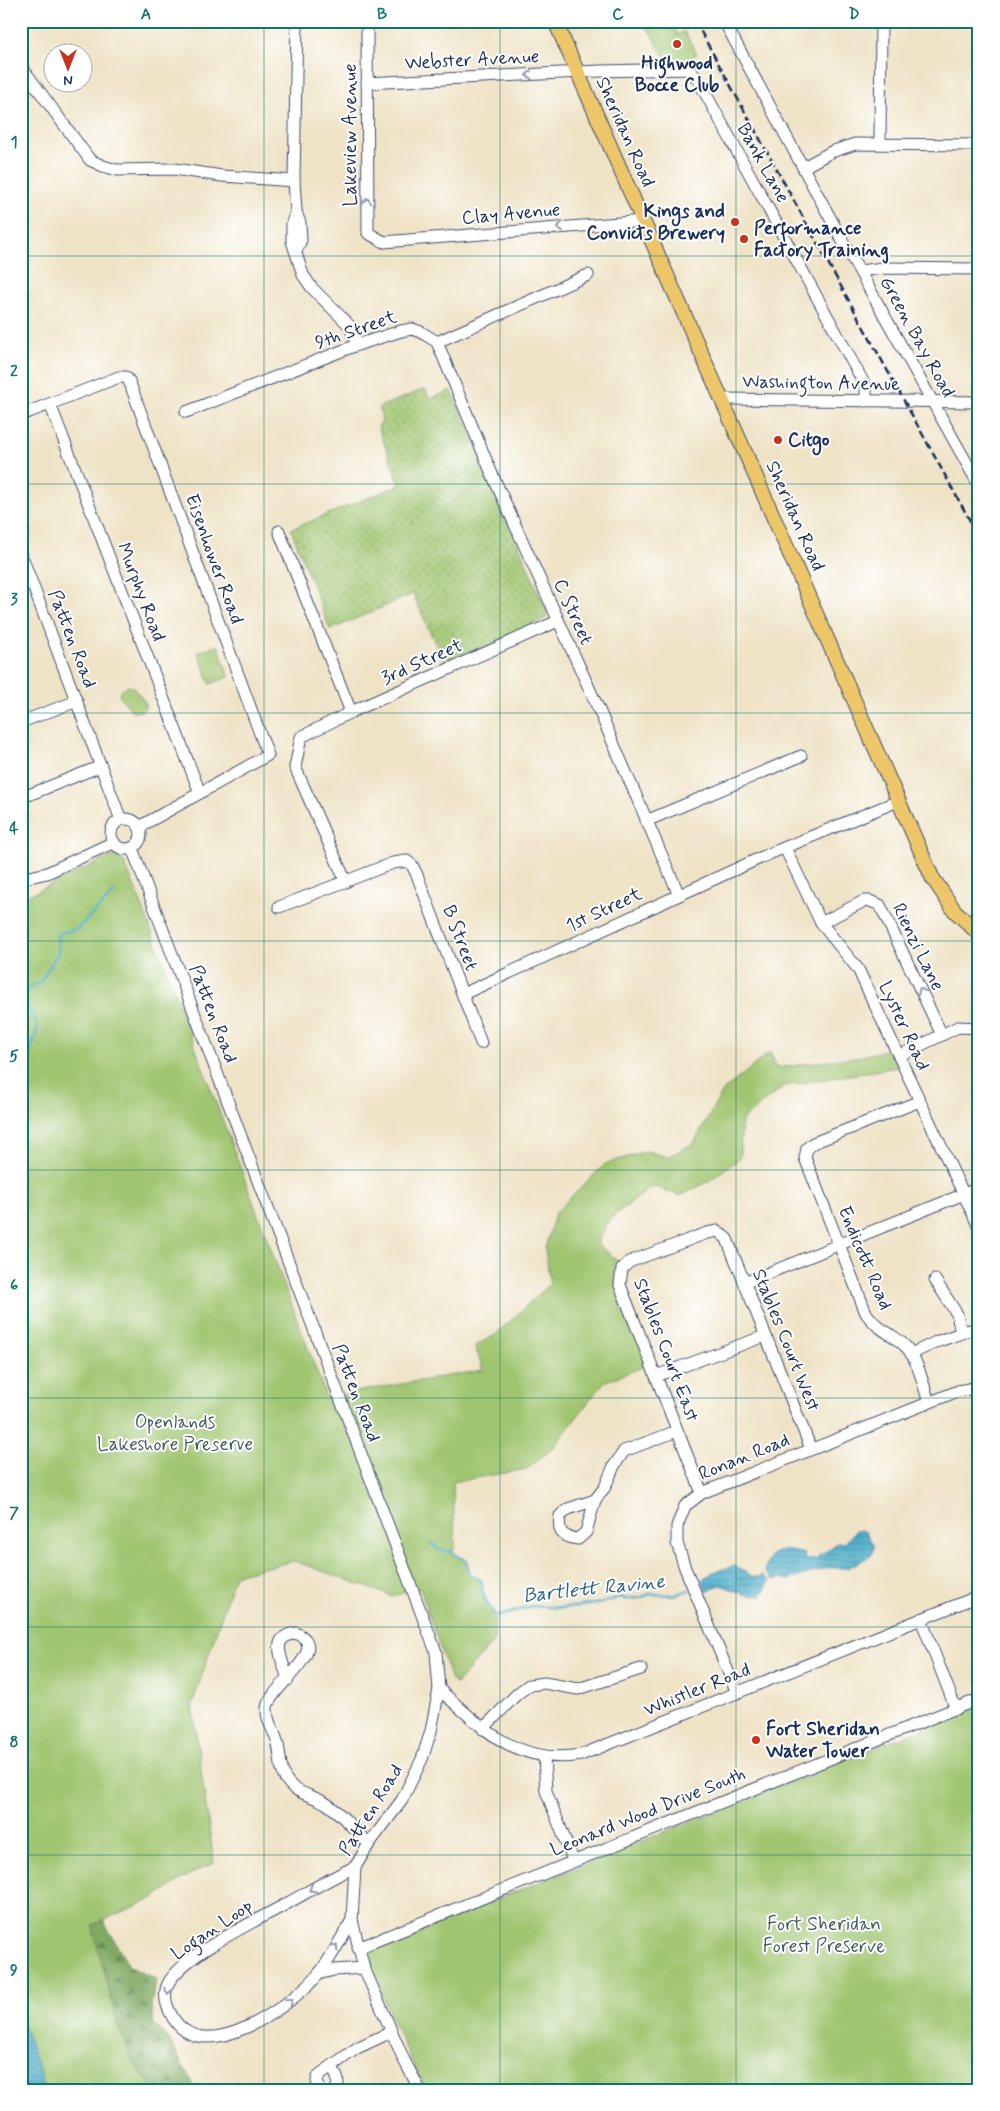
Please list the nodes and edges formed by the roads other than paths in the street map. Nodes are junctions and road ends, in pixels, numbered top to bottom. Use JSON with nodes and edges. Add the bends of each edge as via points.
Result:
{"nodes":[{"id":1,"x":297,"y":21,"type":"edge"},
{"id":2,"x":368,"y":21,"type":"edge"},
{"id":3,"x":556,"y":21,"type":"edge"},
{"id":4,"x":724,"y":21,"type":"edge"},
{"id":5,"x":881,"y":21,"type":"edge"},
{"id":6,"x":21,"y":66,"type":"edge"},
{"id":7,"x":578,"y":72,"type":"junction"},
{"id":8,"x":367,"y":82,"type":"junction"},
{"id":9,"x":880,"y":143,"type":"junction"},
{"id":10,"x":979,"y":144,"type":"edge"},
{"id":11,"x":804,"y":167,"type":"junction"},
{"id":12,"x":294,"y":181,"type":"junction"},
{"id":13,"x":644,"y":221,"type":"junction"},
{"id":14,"x":382,"y":241,"type":"joint"},
{"id":15,"x":979,"y":269,"type":"edge"},
{"id":16,"x":860,"y":271,"type":"junction"},
{"id":17,"x":588,"y":275,"type":"dead end"},
{"id":18,"x":437,"y":342,"type":"junction"},
{"id":19,"x":357,"y":345,"type":"junction"},
{"id":20,"x":723,"y":399,"type":"junction"},
{"id":21,"x":866,"y":401,"type":"junction"},
{"id":22,"x":933,"y":402,"type":"junction"},
{"id":23,"x":979,"y":402,"type":"edge"},
{"id":24,"x":50,"y":404,"type":"junction"},
{"id":25,"x":186,"y":412,"type":"dead end"},
{"id":26,"x":21,"y":415,"type":"edge"},
{"id":27,"x":979,"y":485,"type":"edge"},
{"id":28,"x":279,"y":531,"type":"dead end"},
{"id":29,"x":21,"y":554,"type":"edge"},
{"id":30,"x":558,"y":621,"type":"junction"},
{"id":31,"x":77,"y":701,"type":"junction"},
{"id":32,"x":351,"y":712,"type":"junction"},
{"id":33,"x":21,"y":722,"type":"edge"},
{"id":34,"x":801,"y":756,"type":"dead end"},
{"id":35,"x":101,"y":766,"type":"junction"},
{"id":36,"x":200,"y":793,"type":"junction"},
{"id":37,"x":21,"y":798,"type":"edge"},
{"id":38,"x":898,"y":801,"type":"junction"},
{"id":39,"x":121,"y":820,"type":"junction"},
{"id":40,"x":646,"y":821,"type":"junction"},
{"id":41,"x":139,"y":827,"type":"junction"},
{"id":42,"x":114,"y":842,"type":"junction"},
{"id":43,"x":132,"y":848,"type":"junction"},
{"id":44,"x":784,"y":848,"type":"junction"},
{"id":45,"x":21,"y":878,"type":"edge"},
{"id":46,"x":346,"y":882,"type":"junction"},
{"id":47,"x":678,"y":895,"type":"junction"},
{"id":48,"x":279,"y":907,"type":"dead end"},
{"id":49,"x":821,"y":923,"type":"junction"},
{"id":50,"x":979,"y":934,"type":"edge"},
{"id":51,"x":463,"y":994,"type":"junction"},
{"id":52,"x":979,"y":1028,"type":"edge"},
{"id":53,"x":942,"y":1035,"type":"junction"},
{"id":54,"x":481,"y":1043,"type":"dead end"},
{"id":55,"x":899,"y":1056,"type":"junction"},
{"id":56,"x":920,"y":1101,"type":"junction"},
{"id":57,"x":979,"y":1188,"type":"edge"},
{"id":58,"x":964,"y":1195,"type":"junction"},
{"id":59,"x":979,"y":1227,"type":"edge"},
{"id":60,"x":729,"y":1245,"type":"joint"},
{"id":61,"x":839,"y":1245,"type":"junction"},
{"id":62,"x":935,"y":1280,"type":"dead end"},
{"id":63,"x":744,"y":1283,"type":"junction"},
{"id":64,"x":765,"y":1336,"type":"junction"},
{"id":65,"x":911,"y":1354,"type":"junction"},
{"id":66,"x":656,"y":1376,"type":"junction"},
{"id":67,"x":979,"y":1387,"type":"edge"},
{"id":68,"x":930,"y":1402,"type":"junction"},
{"id":69,"x":677,"y":1430,"type":"junction"},
{"id":70,"x":811,"y":1449,"type":"junction"},
{"id":71,"x":702,"y":1493,"type":"junction"},
{"id":72,"x":596,"y":1500,"type":"dead end"},
{"id":73,"x":979,"y":1596,"type":"edge"},
{"id":74,"x":921,"y":1619,"type":"junction"},
{"id":75,"x":641,"y":1669,"type":"dead end"},
{"id":76,"x":288,"y":1680,"type":"dead end"},
{"id":77,"x":439,"y":1689,"type":"junction"},
{"id":78,"x":737,"y":1693,"type":"junction"},
{"id":79,"x":979,"y":1699,"type":"edge"},
{"id":80,"x":956,"y":1709,"type":"junction"},
{"id":81,"x":483,"y":1729,"type":"junction"},
{"id":82,"x":544,"y":1756,"type":"junction"},
{"id":83,"x":369,"y":1844,"type":"junction"},
{"id":84,"x":573,"y":1860,"type":"junction"},
{"id":85,"x":355,"y":1867,"type":"junction"},
{"id":86,"x":352,"y":1920,"type":"junction"},
{"id":87,"x":358,"y":1948,"type":"junction"},
{"id":88,"x":364,"y":1968,"type":"junction"},
{"id":89,"x":318,"y":1974,"type":"junction"},
{"id":90,"x":391,"y":2032,"type":"junction"},
{"id":91,"x":332,"y":2066,"type":"junction"},
{"id":92,"x":320,"y":2090,"type":"edge"},
{"id":93,"x":335,"y":2090,"type":"edge"},
{"id":94,"x":420,"y":2090,"type":"edge"}],
"edges":[{"from":1,"to":12,"type":"street"},
{"from":2,"to":8,"type":"street","name":"Lakeview Avenue"},
{"from":3,"to":7,"type":"main road","name":"Sheridan Road"},
{"from":4,"to":11,"type":"street","name":"Green Bay Road"},
{"from":5,"to":9,"type":"street"},
{"from":6,"to":12,"type":"street","via":[[90,160],[103,166],[117,170],[174,169]]},
{"from":7,"to":8,"type":"street","name":"Webster Avenue","one_way":true},
{"from":7,"to":13,"type":"main road","name":"Sheridan Road"},
{"from":7,"to":21,"type":"street","name":"Bank Lane","via":[[670,68],[692,71],[866,387]]},
{"from":14,"to":8,"type":"street","name":"Lakeview Avenue","one_way":true,"via":[[368,233]]},
{"from":9,"to":10,"type":"street"},
{"from":9,"to":11,"type":"street","via":[[847,145]]},
{"from":11,"to":16,"type":"street","name":"Green Bay Road"},
{"from":12,"to":19,"type":"street","via":[[301,240],[296,251],[303,275],[350,326]]},
{"from":13,"to":14,"type":"street","name":"Clay Avenue","one_way":true},
{"from":13,"to":20,"type":"main road","name":"Sheridan Road"},
{"from":15,"to":16,"type":"street","via":[[883,268]]},
{"from":16,"to":22,"type":"street","name":"Green Bay Road"},
{"from":17,"to":18,"type":"street"},
{"from":18,"to":19,"type":"street","name":"9th Street","via":[[412,329]]},
{"from":18,"to":30,"type":"street","name":"C Street"},
{"from":19,"to":25,"type":"street","name":"9th Street"},
{"from":20,"to":21,"type":"street","name":"Washington Avenue"},
{"from":20,"to":38,"type":"main road","name":"Sheridan Road"},
{"from":21,"to":22,"type":"street","name":"Washington Avenue"},
{"from":22,"to":23,"type":"street","name":"Washington Avenue"},
{"from":22,"to":27,"type":"street","name":"Green Bay Road"},
{"from":24,"to":26,"type":"street"},
{"from":24,"to":36,"type":"street","name":"Murphy Road"},
{"from":24,"to":36,"type":"street","name":"Eisenhower Road","via":[[118,377],[126,377],[129,381],[268,755]]},
{"from":28,"to":32,"type":"street"},
{"from":29,"to":31,"type":"street","name":"Patten Road"},
{"from":30,"to":32,"type":"street","name":"3rd Street"},
{"from":30,"to":40,"type":"street","name":"C Street"},
{"from":31,"to":33,"type":"street"},
{"from":31,"to":35,"type":"street","name":"Patten Road"},
{"from":32,"to":46,"type":"street","name":"3rd Street","via":[[301,737],[295,767]]},
{"from":34,"to":40,"type":"street"},
{"from":35,"to":37,"type":"street"},
{"from":35,"to":39,"type":"street","name":"Patten Road"},
{"from":36,"to":41,"type":"street"},
{"from":38,"to":44,"type":"street","name":"1st Street"},
{"from":38,"to":50,"type":"main road","name":"Sheridan Road","via":[[943,896]]},
{"from":39,"to":41,"type":"street","via":[[132,821]]},
{"from":39,"to":42,"type":"street","via":[[112,828]]},
{"from":40,"to":47,"type":"street","name":"C Street"},
{"from":41,"to":43,"type":"street","via":[[141,836]]},
{"from":42,"to":43,"type":"street","via":[[122,848]]},
{"from":42,"to":45,"type":"street","via":[[47,874]]},
{"from":43,"to":77,"type":"street","name":"Patten Road","via":[[436,1652]]},
{"from":44,"to":47,"type":"street","name":"1st Street"},
{"from":44,"to":49,"type":"street","name":"Lyster Road"},
{"from":46,"to":48,"type":"street"},
{"from":46,"to":51,"type":"street","name":"B Street","via":[[393,863],[407,861],[412,865]]},
{"from":47,"to":51,"type":"street","name":"1st Street"},
{"from":53,"to":49,"type":"street","name":"Rienzi Lane","one_way":true,"via":[[880,905],[864,901]]},
{"from":49,"to":55,"type":"street","name":"Lyster Road","via":[[858,969]]},
{"from":51,"to":54,"type":"street","name":"B Street"},
{"from":52,"to":53,"type":"street","via":[[958,1027]]},
{"from":53,"to":55,"type":"street"},
{"from":55,"to":56,"type":"street","name":"Lyster Road"},
{"from":56,"to":58,"type":"street","name":"Lyster Road"},
{"from":56,"to":61,"type":"street","name":"Endicott Road","via":[[807,1148],[809,1169]]},
{"from":57,"to":58,"type":"street"},
{"from":58,"to":59,"type":"street","name":"Lyster Road"},
{"from":58,"to":61,"type":"street"},
{"from":60,"to":63,"type":"street","name":"Stables Court West"},
{"from":60,"to":66,"type":"street","name":"Stables Court East","via":[[718,1231],[707,1232],[630,1262],[622,1269],[620,1285]]},
{"from":61,"to":63,"type":"street"},
{"from":61,"to":65,"type":"street","name":"Endicott Road","via":[[866,1313],[879,1329]]},
{"from":62,"to":65,"type":"street","via":[[966,1332]]},
{"from":63,"to":64,"type":"street","name":"Stables Court West"},
{"from":64,"to":66,"type":"street"},
{"from":64,"to":70,"type":"street","name":"Stables Court West"},
{"from":65,"to":68,"type":"street","name":"Endicott Road"},
{"from":66,"to":69,"type":"street","name":"Stables Court East"},
{"from":67,"to":68,"type":"street","name":"Ronan Road"},
{"from":68,"to":70,"type":"street","name":"Ronan Road"},
{"from":69,"to":71,"type":"street","name":"Stables Court East"},
{"from":69,"to":72,"type":"street","via":[[624,1451]]},
{"from":70,"to":71,"type":"street","name":"Ronan Road"},
{"from":71,"to":78,"type":"street","name":"Ronan Road","via":[[685,1506],[678,1519],[678,1543],[685,1568]]},
{"from":73,"to":74,"type":"street","name":"Whistler Road"},
{"from":74,"to":78,"type":"street","name":"Whistler Road"},
{"from":74,"to":80,"type":"street"},
{"from":75,"to":81,"type":"street","via":[[578,1689],[544,1683],[529,1685]]},
{"from":76,"to":83,"type":"street","via":[[270,1697],[267,1707],[285,1777],[302,1794],[327,1804]]},
{"from":77,"to":81,"type":"street","name":"Whistler Road"},
{"from":77,"to":83,"type":"street","name":"Patten Road","via":[[422,1759],[402,1800]]},
{"from":78,"to":82,"type":"street","name":"Whistler Road","via":[[581,1755]]},
{"from":79,"to":80,"type":"street","name":"Leonard Wood Drive South"},
{"from":80,"to":84,"type":"street","name":"Leonard Wood Drive South"},
{"from":81,"to":82,"type":"street","name":"Whistler Road","via":[[514,1748]]},
{"from":82,"to":84,"type":"street","via":[[546,1791]]},
{"from":83,"to":85,"type":"street","name":"Patten Road"},
{"from":84,"to":87,"type":"street","name":"Leonard Wood Drive South"},
{"from":85,"to":86,"type":"street","name":"Patten Road"},
{"from":85,"to":89,"type":"street","name":"Logan Loop","one_way":true,"via":[[232,1933],[200,1954],[168,1983],[168,2009],[178,2026],[186,2032],[215,2038],[263,2019],[290,2001]]},
{"from":86,"to":87,"type":"street","name":"Patten Road"},
{"from":89,"to":86,"type":"street","name":"Logan Loop","one_way":true},
{"from":87,"to":88,"type":"street","name":"Patten Road"},
{"from":88,"to":89,"type":"street"},
{"from":88,"to":90,"type":"street","name":"Patten Road"},
{"from":90,"to":91,"type":"street","via":[[357,2048]]},
{"from":90,"to":94,"type":"street","name":"Patten Road"},
{"from":91,"to":92,"type":"street","via":[[319,2075]]},
{"from":91,"to":93,"type":"street","via":[[338,2079]]}]}
